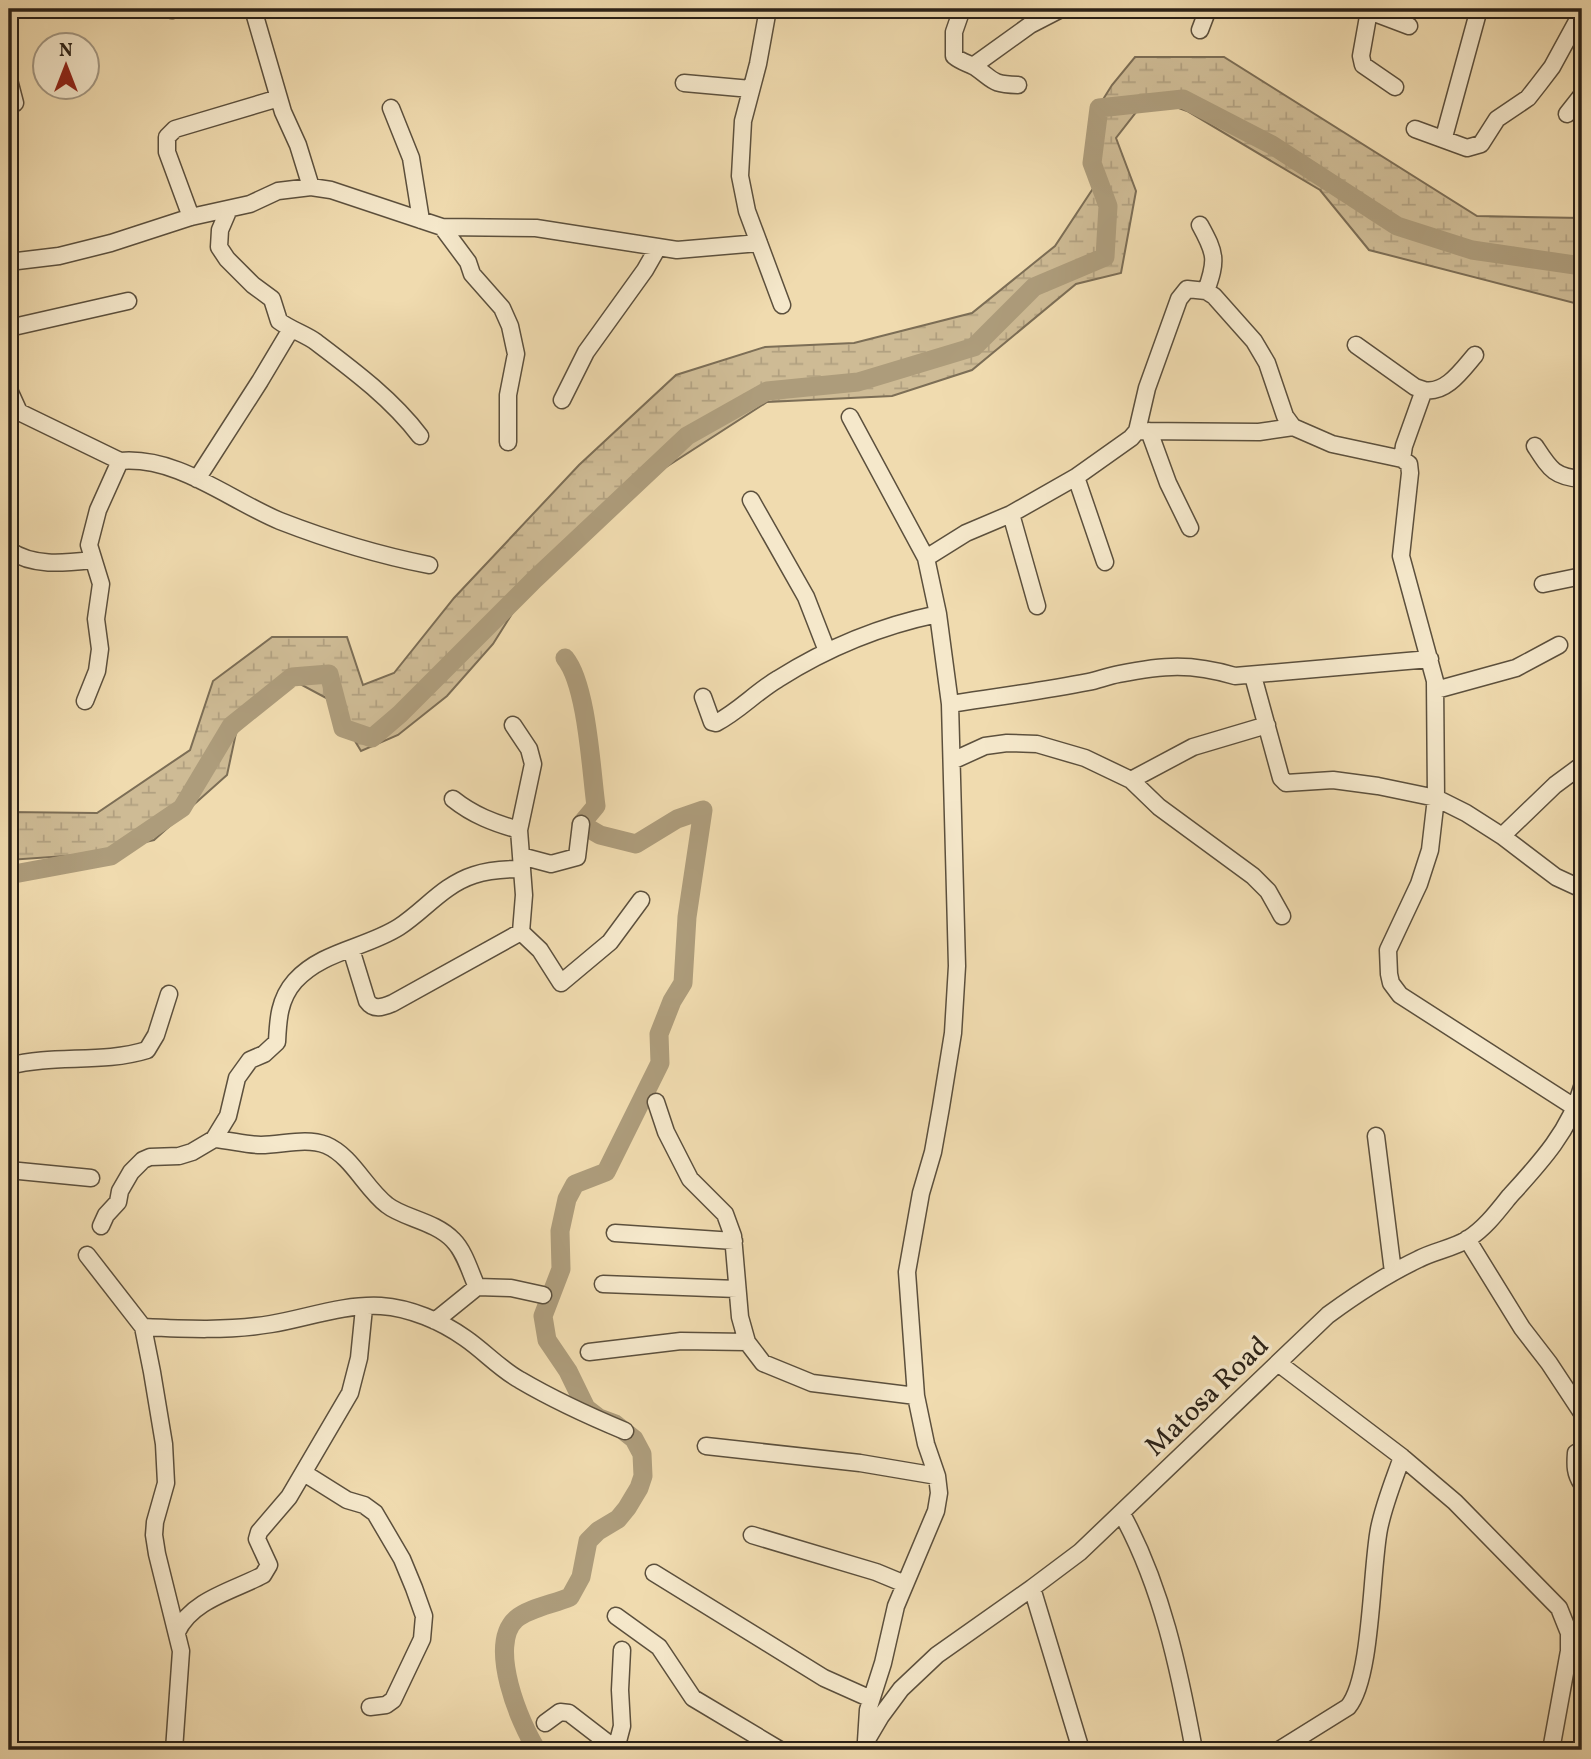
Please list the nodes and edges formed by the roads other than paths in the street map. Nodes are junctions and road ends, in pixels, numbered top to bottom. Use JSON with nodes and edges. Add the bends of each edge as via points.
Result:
{"nodes":[{"id":1,"x":253,"y":9,"type":"edge"},
{"id":2,"x":768,"y":9,"type":"edge"},
{"id":3,"x":962,"y":9,"type":"edge"},
{"id":4,"x":1061,"y":9,"type":"edge"},
{"id":5,"x":1208,"y":9,"type":"edge"},
{"id":6,"x":1479,"y":9,"type":"edge"},
{"id":7,"x":1366,"y":10,"type":"edge"},
{"id":8,"x":1582,"y":12,"type":"edge"},
{"id":9,"x":1409,"y":26,"type":"dead end"},
{"id":10,"x":1200,"y":30,"type":"dead end"},
{"id":11,"x":974,"y":66,"type":"junction"},
{"id":12,"x":9,"y":80,"type":"edge"},
{"id":13,"x":684,"y":83,"type":"dead end"},
{"id":14,"x":1018,"y":85,"type":"dead end"},
{"id":15,"x":1395,"y":87,"type":"dead end"},
{"id":16,"x":751,"y":89,"type":"junction"},
{"id":17,"x":1582,"y":95,"type":"edge"},
{"id":18,"x":279,"y":98,"type":"junction"},
{"id":19,"x":15,"y":103,"type":"dead end"},
{"id":20,"x":391,"y":108,"type":"dead end"},
{"id":21,"x":1567,"y":114,"type":"dead end"},
{"id":22,"x":1415,"y":129,"type":"dead end"},
{"id":23,"x":1444,"y":137,"type":"junction"},
{"id":24,"x":311,"y":187,"type":"junction"},
{"id":25,"x":229,"y":209,"type":"junction"},
{"id":26,"x":191,"y":216,"type":"junction"},
{"id":27,"x":421,"y":220,"type":"junction"},
{"id":28,"x":1200,"y":225,"type":"dead end"},
{"id":29,"x":442,"y":227,"type":"junction"},
{"id":30,"x":759,"y":243,"type":"junction"},
{"id":31,"x":657,"y":249,"type":"junction"},
{"id":32,"x":9,"y":262,"type":"edge"},
{"id":33,"x":1206,"y":291,"type":"junction"},
{"id":34,"x":128,"y":300,"type":"dead end"},
{"id":35,"x":782,"y":305,"type":"dead end"},
{"id":36,"x":9,"y":328,"type":"edge"},
{"id":37,"x":290,"y":329,"type":"junction"},
{"id":38,"x":1356,"y":345,"type":"dead end"},
{"id":39,"x":1475,"y":355,"type":"dead end"},
{"id":40,"x":9,"y":390,"type":"edge"},
{"id":41,"x":1424,"y":390,"type":"junction"},
{"id":42,"x":562,"y":400,"type":"dead end"},
{"id":43,"x":850,"y":417,"type":"dead end"},
{"id":44,"x":1293,"y":427,"type":"junction"},
{"id":45,"x":1143,"y":431,"type":"junction"},
{"id":46,"x":420,"y":436,"type":"dead end"},
{"id":47,"x":508,"y":442,"type":"dead end"},
{"id":48,"x":1535,"y":446,"type":"dead end"},
{"id":49,"x":1402,"y":459,"type":"junction"},
{"id":50,"x":120,"y":461,"type":"junction"},
{"id":51,"x":1076,"y":477,"type":"junction"},
{"id":52,"x":197,"y":479,"type":"junction"},
{"id":53,"x":1582,"y":479,"type":"edge"},
{"id":54,"x":751,"y":500,"type":"dead end"},
{"id":55,"x":1011,"y":514,"type":"junction"},
{"id":56,"x":1190,"y":528,"type":"dead end"},
{"id":57,"x":9,"y":550,"type":"edge"},
{"id":58,"x":926,"y":558,"type":"junction"},
{"id":59,"x":93,"y":560,"type":"junction"},
{"id":60,"x":1105,"y":562,"type":"dead end"},
{"id":61,"x":429,"y":565,"type":"dead end"},
{"id":62,"x":1582,"y":576,"type":"edge"},
{"id":63,"x":1543,"y":583,"type":"dead end"},
{"id":64,"x":1037,"y":606,"type":"dead end"},
{"id":65,"x":938,"y":614,"type":"junction"},
{"id":66,"x":1559,"y":645,"type":"dead end"},
{"id":67,"x":827,"y":651,"type":"junction"},
{"id":68,"x":1430,"y":659,"type":"junction"},
{"id":69,"x":1253,"y":676,"type":"junction"},
{"id":70,"x":1436,"y":690,"type":"junction"},
{"id":71,"x":702,"y":696,"type":"dead end"},
{"id":72,"x":85,"y":701,"type":"dead end"},
{"id":73,"x":950,"y":704,"type":"junction"},
{"id":74,"x":513,"y":725,"type":"dead end"},
{"id":75,"x":1267,"y":725,"type":"junction"},
{"id":76,"x":952,"y":761,"type":"junction"},
{"id":77,"x":1582,"y":765,"type":"edge"},
{"id":78,"x":1131,"y":780,"type":"junction"},
{"id":79,"x":1436,"y":798,"type":"junction"},
{"id":80,"x":453,"y":799,"type":"dead end"},
{"id":81,"x":581,"y":824,"type":"dead end"},
{"id":82,"x":519,"y":830,"type":"junction"},
{"id":83,"x":1502,"y":836,"type":"junction"},
{"id":84,"x":522,"y":862,"type":"junction"},
{"id":85,"x":1582,"y":889,"type":"edge"},
{"id":86,"x":641,"y":900,"type":"dead end"},
{"id":87,"x":1282,"y":916,"type":"dead end"},
{"id":88,"x":521,"y":932,"type":"junction"},
{"id":89,"x":351,"y":949,"type":"junction"},
{"id":90,"x":169,"y":994,"type":"dead end"},
{"id":91,"x":9,"y":1066,"type":"edge"},
{"id":92,"x":1582,"y":1087,"type":"edge"},
{"id":93,"x":656,"y":1102,"type":"dead end"},
{"id":94,"x":1579,"y":1110,"type":"edge"},
{"id":95,"x":1376,"y":1136,"type":"dead end"},
{"id":96,"x":214,"y":1139,"type":"junction"},
{"id":97,"x":9,"y":1170,"type":"edge"},
{"id":98,"x":91,"y":1178,"type":"dead end"},
{"id":99,"x":101,"y":1226,"type":"dead end"},
{"id":100,"x":615,"y":1233,"type":"dead end"},
{"id":101,"x":1467,"y":1239,"type":"junction"},
{"id":102,"x":734,"y":1241,"type":"junction"},
{"id":103,"x":87,"y":1255,"type":"dead end"},
{"id":104,"x":1393,"y":1272,"type":"junction"},
{"id":105,"x":603,"y":1284,"type":"dead end"},
{"id":106,"x":477,"y":1287,"type":"junction"},
{"id":107,"x":737,"y":1289,"type":"junction"},
{"id":108,"x":543,"y":1296,"type":"dead end"},
{"id":109,"x":364,"y":1308,"type":"junction"},
{"id":110,"x":435,"y":1321,"type":"junction"},
{"id":111,"x":143,"y":1327,"type":"junction"},
{"id":112,"x":747,"y":1342,"type":"junction"},
{"id":113,"x":589,"y":1352,"type":"dead end"},
{"id":114,"x":1278,"y":1363,"type":"junction"},
{"id":115,"x":916,"y":1396,"type":"junction"},
{"id":116,"x":1582,"y":1413,"type":"edge"},
{"id":117,"x":625,"y":1431,"type":"dead end"},
{"id":118,"x":706,"y":1446,"type":"dead end"},
{"id":119,"x":1582,"y":1450,"type":"edge"},
{"id":120,"x":1402,"y":1457,"type":"junction"},
{"id":121,"x":304,"y":1473,"type":"junction"},
{"id":122,"x":937,"y":1476,"type":"junction"},
{"id":123,"x":1582,"y":1483,"type":"edge"},
{"id":124,"x":1122,"y":1514,"type":"junction"},
{"id":125,"x":752,"y":1535,"type":"dead end"},
{"id":126,"x":654,"y":1573,"type":"dead end"},
{"id":127,"x":905,"y":1584,"type":"junction"},
{"id":128,"x":1032,"y":1588,"type":"junction"},
{"id":129,"x":616,"y":1616,"type":"dead end"},
{"id":130,"x":177,"y":1632,"type":"junction"},
{"id":131,"x":622,"y":1650,"type":"dead end"},
{"id":132,"x":872,"y":1699,"type":"junction"},
{"id":133,"x":370,"y":1707,"type":"dead end"},
{"id":134,"x":545,"y":1723,"type":"dead end"},
{"id":135,"x":865,"y":1746,"type":"edge"},
{"id":136,"x":174,"y":1750,"type":"edge"},
{"id":137,"x":617,"y":1750,"type":"edge"},
{"id":138,"x":780,"y":1750,"type":"edge"},
{"id":139,"x":1081,"y":1750,"type":"edge"},
{"id":140,"x":1194,"y":1750,"type":"edge"},
{"id":141,"x":1279,"y":1750,"type":"edge"},
{"id":142,"x":1551,"y":1750,"type":"edge"}],
"edges":[{"from":1,"to":18,"type":"street"},
{"from":2,"to":16,"type":"street"},
{"from":3,"to":11,"type":"street","via":[[954,32],[954,56]]},
{"from":4,"to":11,"type":"street","via":[[1030,24]]},
{"from":5,"to":10,"type":"street"},
{"from":6,"to":23,"type":"street"},
{"from":7,"to":9,"type":"street"},
{"from":7,"to":15,"type":"street","via":[[1363,65]]},
{"from":8,"to":23,"type":"street","via":[[1539,84],[1528,98],[1497,119],[1481,144],[1467,148]]},
{"from":11,"to":14,"type":"street","via":[[997,84]]},
{"from":12,"to":19,"type":"street"},
{"from":13,"to":16,"type":"street"},
{"from":16,"to":30,"type":"street","via":[[743,121],[740,176]]},
{"from":17,"to":21,"type":"street"},
{"from":18,"to":24,"type":"street"},
{"from":18,"to":26,"type":"street","via":[[175,129],[167,137],[167,152]]},
{"from":20,"to":27,"type":"street","via":[[411,158]]},
{"from":22,"to":23,"type":"street"},
{"from":24,"to":25,"type":"street","via":[[278,191]]},
{"from":24,"to":27,"type":"street"},
{"from":25,"to":26,"type":"street"},
{"from":25,"to":37,"type":"street","via":[[219,247],[272,299],[279,321]]},
{"from":26,"to":32,"type":"street","via":[[111,243]]},
{"from":27,"to":29,"type":"street"},
{"from":28,"to":33,"type":"street","via":[[1215,262]]},
{"from":29,"to":31,"type":"street","via":[[536,228]]},
{"from":29,"to":47,"type":"street","via":[[472,274],[502,308],[510,326],[516,354],[508,395]]},
{"from":30,"to":31,"type":"street"},
{"from":30,"to":35,"type":"street"},
{"from":31,"to":42,"type":"street","via":[[586,352]]},
{"from":33,"to":44,"type":"street","via":[[1254,341]]},
{"from":33,"to":45,"type":"street","via":[[1187,289],[1179,299],[1147,388]]},
{"from":34,"to":36,"type":"street"},
{"from":37,"to":46,"type":"street","via":[[316,342],[366,380]]},
{"from":37,"to":52,"type":"street"},
{"from":38,"to":41,"type":"street"},
{"from":39,"to":41,"type":"street","via":[[1451,382]]},
{"from":40,"to":50,"type":"street","via":[[19,412]]},
{"from":41,"to":49,"type":"street"},
{"from":43,"to":58,"type":"street"},
{"from":44,"to":45,"type":"street","via":[[1259,432]]},
{"from":44,"to":49,"type":"street","via":[[1332,444]]},
{"from":45,"to":51,"type":"street"},
{"from":45,"to":56,"type":"street"},
{"from":48,"to":53,"type":"street","via":[[1550,469],[1565,478]]},
{"from":49,"to":68,"type":"street","via":[[1409,464],[1410,473],[1401,556]]},
{"from":50,"to":52,"type":"street","via":[[135,460]]},
{"from":50,"to":59,"type":"street","via":[[98,510],[89,545]]},
{"from":51,"to":55,"type":"street"},
{"from":51,"to":60,"type":"street"},
{"from":52,"to":61,"type":"street","via":[[277,520],[331,541]]},
{"from":54,"to":67,"type":"street","via":[[807,597]]},
{"from":55,"to":58,"type":"street","via":[[966,533]]},
{"from":55,"to":64,"type":"street"},
{"from":57,"to":59,"type":"street","via":[[58,564]]},
{"from":58,"to":65,"type":"street"},
{"from":59,"to":72,"type":"street","via":[[101,584],[96,619],[100,649]]},
{"from":62,"to":63,"type":"street"},
{"from":65,"to":67,"type":"street","via":[[873,631]]},
{"from":65,"to":73,"type":"street"},
{"from":66,"to":70,"type":"street","via":[[1516,668]]},
{"from":67,"to":71,"type":"street","via":[[777,679],[716,723]]},
{"from":68,"to":69,"type":"street"},
{"from":68,"to":70,"type":"street"},
{"from":69,"to":73,"type":"street","via":[[1187,666],[1155,667]]},
{"from":69,"to":75,"type":"street"},
{"from":70,"to":79,"type":"street"},
{"from":73,"to":76,"type":"street"},
{"from":74,"to":82,"type":"street","via":[[533,764]]},
{"from":75,"to":78,"type":"street","via":[[1193,747]]},
{"from":75,"to":79,"type":"street","via":[[1286,783],[1333,780]]},
{"from":76,"to":78,"type":"street","via":[[985,746],[1037,744],[1085,758]]},
{"from":76,"to":115,"type":"street","via":[[956,996],[941,1107],[907,1272]]},
{"from":77,"to":83,"type":"street"},
{"from":78,"to":87,"type":"street","via":[[1158,807],[1253,876]]},
{"from":79,"to":83,"type":"street"},
{"from":79,"to":94,"type":"street","via":[[1430,850],[1388,950],[1391,983],[1400,995]]},
{"from":80,"to":82,"type":"street","via":[[490,822]]},
{"from":81,"to":84,"type":"street","via":[[577,857],[551,864]]},
{"from":82,"to":84,"type":"street"},
{"from":83,"to":85,"type":"street","via":[[1556,877]]},
{"from":84,"to":88,"type":"street"},
{"from":84,"to":89,"type":"street","via":[[458,881],[399,927]]},
{"from":86,"to":88,"type":"street","via":[[610,942],[561,983],[540,950]]},
{"from":88,"to":89,"type":"street","via":[[376,1008],[366,1002]]},
{"from":89,"to":96,"type":"street","via":[[295,981],[280,1008],[277,1042],[250,1060],[237,1078],[228,1116]]},
{"from":90,"to":91,"type":"street","via":[[147,1050],[125,1057],[40,1060]]},
{"from":92,"to":94,"type":"street","name":"Matosa Road"},
{"from":93,"to":102,"type":"street","via":[[690,1179],[725,1214]]},
{"from":94,"to":101,"type":"street","name":"Matosa Road","via":[[1490,1221]]},
{"from":95,"to":104,"type":"street"},
{"from":96,"to":99,"type":"street","via":[[179,1156],[143,1160],[131,1172]]},
{"from":96,"to":106,"type":"street","via":[[326,1145],[341,1155],[388,1207],[451,1237]]},
{"from":97,"to":98,"type":"street"},
{"from":100,"to":102,"type":"street"},
{"from":101,"to":104,"type":"street","name":"Matosa Road"},
{"from":101,"to":116,"type":"street"},
{"from":102,"to":107,"type":"street"},
{"from":103,"to":111,"type":"street"},
{"from":104,"to":114,"type":"street","name":"Matosa Road","via":[[1328,1315]]},
{"from":105,"to":107,"type":"street"},
{"from":106,"to":108,"type":"street","via":[[511,1288]]},
{"from":106,"to":110,"type":"street"},
{"from":107,"to":112,"type":"street"},
{"from":109,"to":110,"type":"street","via":[[391,1308]]},
{"from":109,"to":111,"type":"street","via":[[325,1311],[249,1328]]},
{"from":109,"to":121,"type":"street","via":[[354,1382]]},
{"from":110,"to":117,"type":"street","via":[[464,1337],[517,1379]]},
{"from":111,"to":130,"type":"street","via":[[164,1444],[166,1483],[154,1535]]},
{"from":112,"to":113,"type":"street","via":[[681,1341]]},
{"from":112,"to":115,"type":"street","via":[[763,1363],[812,1383]]},
{"from":114,"to":120,"type":"street"},
{"from":114,"to":124,"type":"street","name":"Matosa Road"},
{"from":115,"to":122,"type":"street"},
{"from":118,"to":122,"type":"street"},
{"from":119,"to":123,"type":"street","via":[[1576,1453],[1575,1465]]},
{"from":120,"to":141,"type":"street","via":[[1379,1529],[1355,1699]]},
{"from":120,"to":142,"type":"street","via":[[1455,1502],[1559,1608],[1569,1633],[1569,1651]]},
{"from":121,"to":130,"type":"street","via":[[257,1539],[268,1570],[204,1603],[188,1614]]},
{"from":121,"to":133,"type":"street","via":[[375,1513],[402,1559],[424,1616],[422,1639],[393,1700]]},
{"from":122,"to":127,"type":"street","via":[[936,1511]]},
{"from":124,"to":128,"type":"street","name":"Matosa Road"},
{"from":124,"to":140,"type":"street","via":[[1157,1592]]},
{"from":125,"to":127,"type":"street"},
{"from":126,"to":132,"type":"street","via":[[824,1678]]},
{"from":127,"to":132,"type":"street"},
{"from":128,"to":135,"type":"street","name":"Matosa Road","via":[[937,1655],[901,1689]]},
{"from":128,"to":139,"type":"street"},
{"from":129,"to":138,"type":"street","via":[[659,1647],[693,1698]]},
{"from":130,"to":136,"type":"street","via":[[181,1651]]},
{"from":131,"to":137,"type":"street","via":[[622,1726]]},
{"from":132,"to":135,"type":"street"},
{"from":134,"to":137,"type":"street","via":[[560,1712],[569,1713]]}]}
